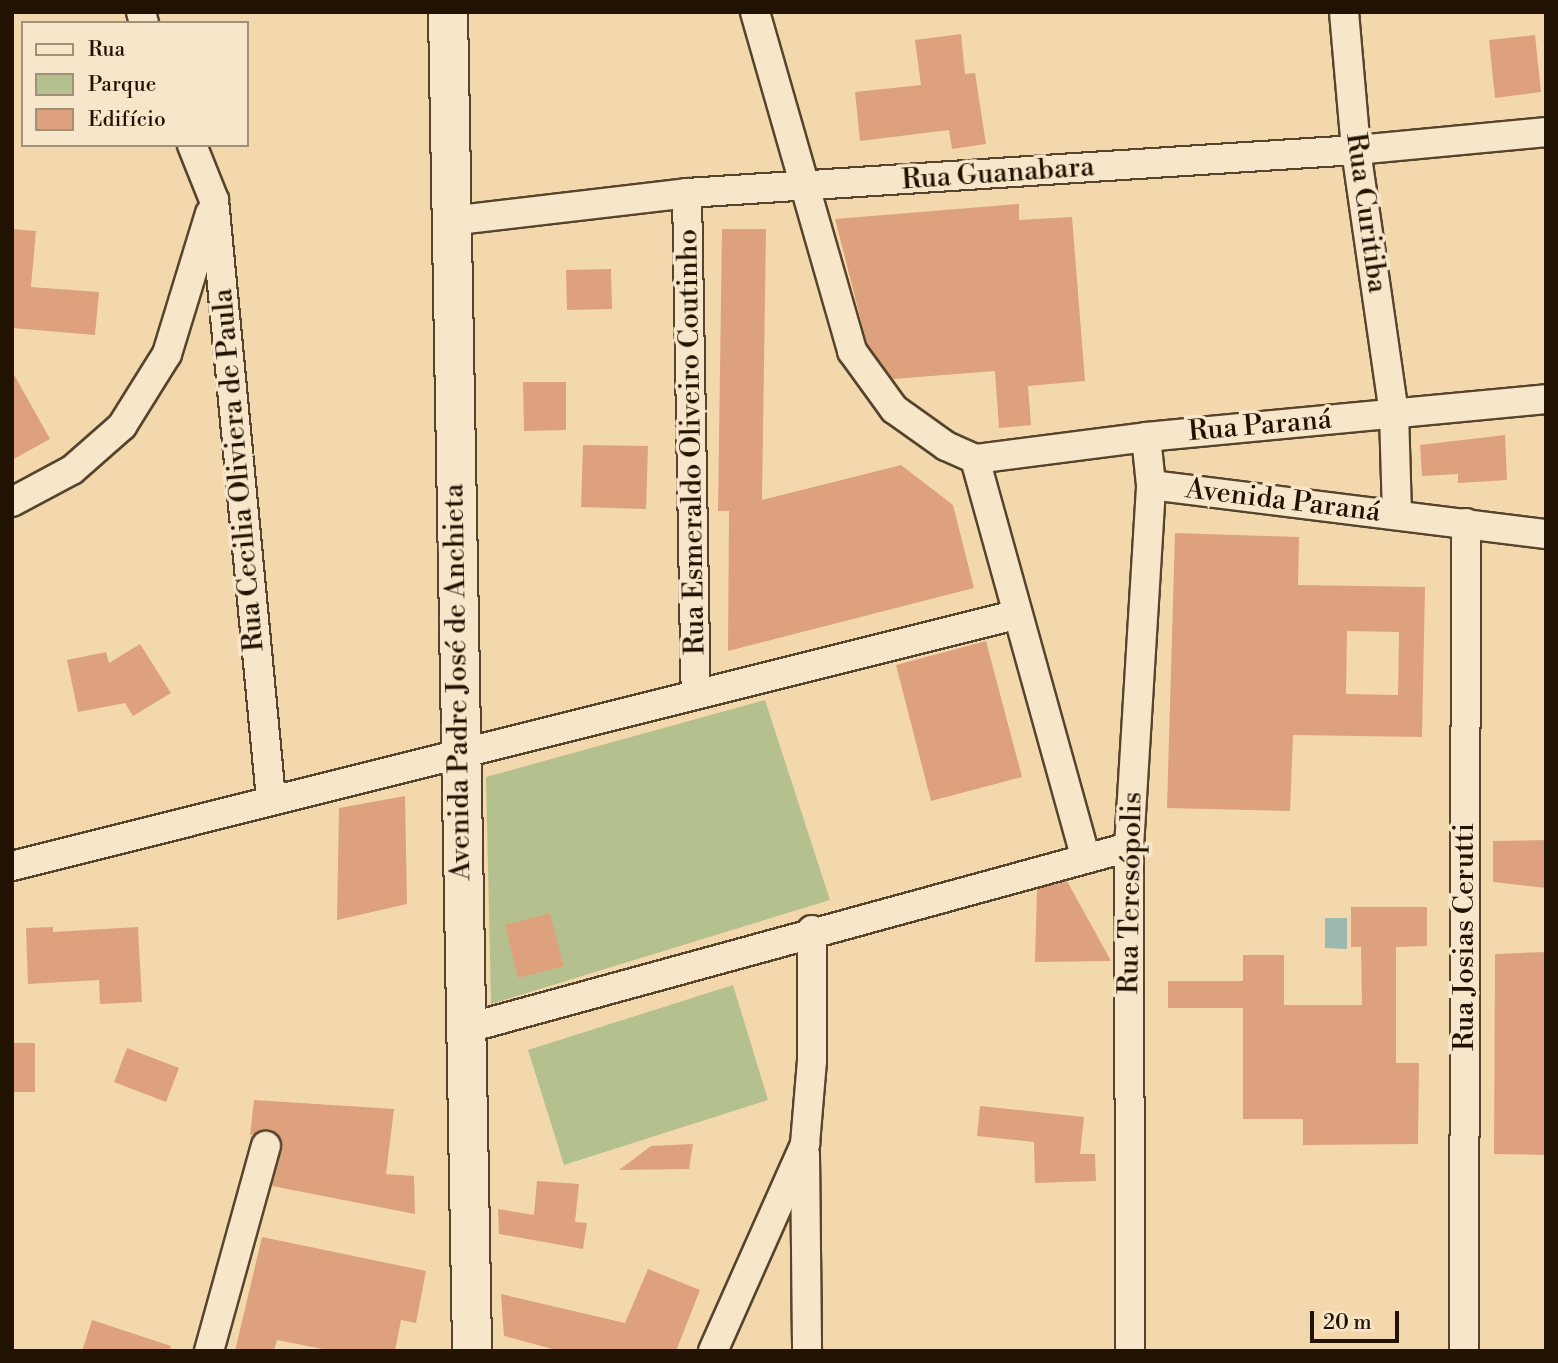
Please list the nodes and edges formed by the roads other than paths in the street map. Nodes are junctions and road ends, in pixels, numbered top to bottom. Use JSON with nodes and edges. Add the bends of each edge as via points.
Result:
{"nodes":[{"id":1,"x":448,"y":12,"type":"edge"},
{"id":2,"x":755,"y":12,"type":"edge"},
{"id":3,"x":1344,"y":12,"type":"edge"},
{"id":4,"x":1546,"y":132,"type":"edge"},
{"id":5,"x":193,"y":147,"type":"edge"},
{"id":6,"x":1356,"y":150,"type":"junction"},
{"id":7,"x":801,"y":187,"type":"junction"},
{"id":8,"x":687,"y":193,"type":"junction"},
{"id":9,"x":214,"y":200,"type":"junction"},
{"id":10,"x":450,"y":221,"type":"junction"},
{"id":11,"x":1546,"y":399,"type":"edge"},
{"id":12,"x":1394,"y":413,"type":"junction"},
{"id":13,"x":1146,"y":436,"type":"junction"},
{"id":14,"x":975,"y":459,"type":"junction"},
{"id":15,"x":1151,"y":485,"type":"junction"},
{"id":16,"x":12,"y":502,"type":"edge"},
{"id":17,"x":1397,"y":515,"type":"junction"},
{"id":18,"x":1466,"y":523,"type":"junction"},
{"id":19,"x":1546,"y":534,"type":"edge"},
{"id":20,"x":1015,"y":615,"type":"junction"},
{"id":21,"x":696,"y":691,"type":"junction"},
{"id":22,"x":458,"y":756,"type":"junction"},
{"id":23,"x":271,"y":799,"type":"junction"},
{"id":24,"x":1129,"y":847,"type":"junction"},
{"id":25,"x":1085,"y":855,"type":"junction"},
{"id":26,"x":13,"y":866,"type":"edge"},
{"id":27,"x":812,"y":930,"type":"junction"},
{"id":28,"x":468,"y":1028,"type":"junction"},
{"id":29,"x":805,"y":1144,"type":"junction"},
{"id":30,"x":266,"y":1146,"type":"dead end"},
{"id":31,"x":209,"y":1351,"type":"edge"},
{"id":32,"x":471,"y":1351,"type":"edge"},
{"id":33,"x":713,"y":1351,"type":"edge"},
{"id":34,"x":807,"y":1351,"type":"edge"},
{"id":35,"x":1130,"y":1351,"type":"edge"},
{"id":36,"x":1464,"y":1351,"type":"edge"}],
"edges":[{"from":1,"to":10,"type":"main road","name":"Avenida Padre José de Anchieta"},
{"from":2,"to":7,"type":"street"},
{"from":3,"to":6,"type":"street","name":"Rua Curitiba"},
{"from":4,"to":6,"type":"street","name":"Rua Guanabara"},
{"from":5,"to":9,"type":"street","name":"Rua Cecilia Oliviera de Paula"},
{"from":6,"to":7,"type":"street","name":"Rua Guanabara"},
{"from":6,"to":12,"type":"street","name":"Rua Curitiba"},
{"from":7,"to":8,"type":"street","name":"Rua Guanabara"},
{"from":7,"to":14,"type":"street","via":[[852,351],[871,382],[894,409],[946,446]]},
{"from":8,"to":10,"type":"street","name":"Rua Guanabara"},
{"from":8,"to":21,"type":"street","name":"Rua Esmeraldo Oliveiro Coutinho"},
{"from":9,"to":16,"type":"street","via":[[167,354],[122,426],[72,470]]},
{"from":9,"to":23,"type":"street","name":"Rua Cecilia Oliviera de Paula"},
{"from":10,"to":22,"type":"main road","name":"Avenida Padre José de Anchieta"},
{"from":11,"to":12,"type":"street","name":"Rua Paraná"},
{"from":12,"to":13,"type":"street","name":"Rua Paraná"},
{"from":12,"to":17,"type":"street","name":"Avenida Paraná"},
{"from":13,"to":14,"type":"street","name":"Rua Paraná"},
{"from":13,"to":15,"type":"street","name":"Rua Teresópolis"},
{"from":14,"to":20,"type":"street"},
{"from":15,"to":17,"type":"street","name":"Avenida Paraná"},
{"from":15,"to":24,"type":"street","name":"Rua Teresópolis"},
{"from":17,"to":18,"type":"street"},
{"from":18,"to":19,"type":"street"},
{"from":18,"to":36,"type":"street","name":"Rua Josias Cerutti"},
{"from":20,"to":21,"type":"street","name":"Rua Esmeraldo Oliveiro Coutinho"},
{"from":20,"to":25,"type":"street"},
{"from":21,"to":22,"type":"street","name":"Rua Esmeraldo Oliveiro Coutinho"},
{"from":22,"to":23,"type":"street","name":"Rua Esmeraldo Oliveiro Coutinho"},
{"from":22,"to":28,"type":"main road","name":"Avenida Padre José de Anchieta"},
{"from":23,"to":26,"type":"street","name":"Rua Esmeraldo Oliveiro Coutinho"},
{"from":24,"to":25,"type":"street"},
{"from":24,"to":35,"type":"street","name":"Rua Teresópolis"},
{"from":25,"to":27,"type":"street"},
{"from":27,"to":28,"type":"street"},
{"from":27,"to":29,"type":"street","via":[[812,1061]]},
{"from":28,"to":32,"type":"main road","name":"Avenida Padre José de Anchieta"},
{"from":29,"to":33,"type":"street"},
{"from":29,"to":34,"type":"street"},
{"from":30,"to":31,"type":"street"}]}
